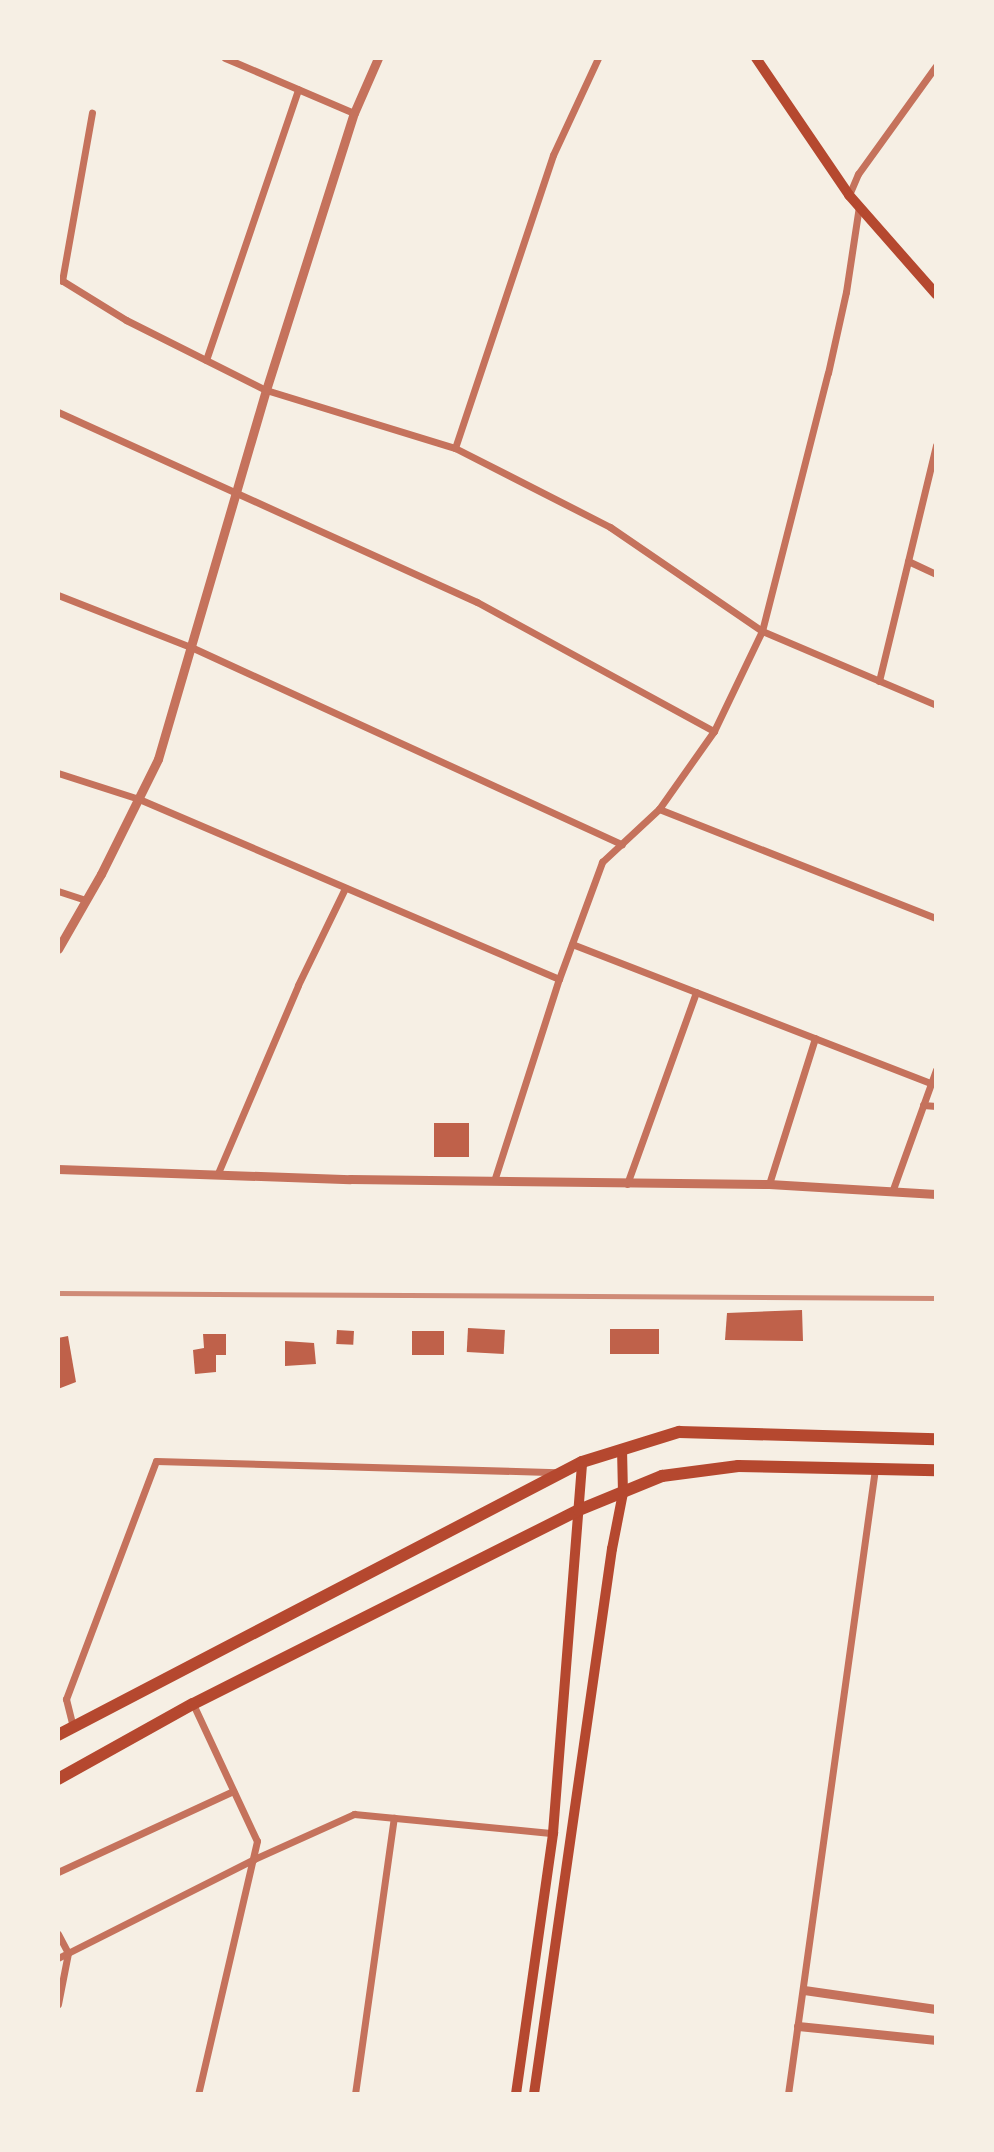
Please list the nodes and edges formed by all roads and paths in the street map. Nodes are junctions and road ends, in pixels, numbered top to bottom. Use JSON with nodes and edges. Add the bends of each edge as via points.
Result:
{"nodes":[{"id":1,"x":225,"y":58,"type":"edge"},
{"id":2,"x":378,"y":58,"type":"edge"},
{"id":3,"x":598,"y":58,"type":"edge"},
{"id":4,"x":756,"y":58,"type":"edge"},
{"id":5,"x":936,"y":66,"type":"edge"},
{"id":6,"x":298,"y":89,"type":"junction"},
{"id":7,"x":92,"y":113,"type":"dead end"},
{"id":8,"x":354,"y":113,"type":"junction"},
{"id":9,"x":849,"y":195,"type":"junction"},
{"id":10,"x":859,"y":206,"type":"junction"},
{"id":11,"x":60,"y":279,"type":"edge"},
{"id":12,"x":936,"y":293,"type":"edge"},
{"id":13,"x":206,"y":360,"type":"junction"},
{"id":14,"x":266,"y":390,"type":"junction"},
{"id":15,"x":58,"y":412,"type":"edge"},
{"id":16,"x":936,"y":445,"type":"edge"},
{"id":17,"x":455,"y":448,"type":"junction"},
{"id":18,"x":237,"y":490,"type":"junction"},
{"id":19,"x":908,"y":561,"type":"junction"},
{"id":20,"x":936,"y":574,"type":"edge"},
{"id":21,"x":58,"y":595,"type":"edge"},
{"id":22,"x":762,"y":631,"type":"junction"},
{"id":23,"x":191,"y":647,"type":"junction"},
{"id":24,"x":879,"y":681,"type":"junction"},
{"id":25,"x":936,"y":705,"type":"edge"},
{"id":26,"x":714,"y":731,"type":"junction"},
{"id":27,"x":58,"y":773,"type":"edge"},
{"id":28,"x":139,"y":799,"type":"junction"},
{"id":29,"x":659,"y":809,"type":"junction"},
{"id":30,"x":622,"y":844,"type":"junction"},
{"id":31,"x":345,"y":888,"type":"junction"},
{"id":32,"x":58,"y":891,"type":"edge"},
{"id":33,"x":86,"y":900,"type":"junction"},
{"id":34,"x":936,"y":918,"type":"edge"},
{"id":35,"x":572,"y":944,"type":"junction"},
{"id":36,"x":58,"y":949,"type":"edge"},
{"id":37,"x":559,"y":979,"type":"junction"},
{"id":38,"x":696,"y":992,"type":"junction"},
{"id":39,"x":815,"y":1038,"type":"junction"},
{"id":40,"x":936,"y":1070,"type":"edge"},
{"id":41,"x":931,"y":1083,"type":"junction"},
{"id":42,"x":923,"y":1105,"type":"junction"},
{"id":43,"x":936,"y":1106,"type":"edge"},
{"id":44,"x":58,"y":1169,"type":"edge"},
{"id":45,"x":218,"y":1173,"type":"junction"},
{"id":46,"x":494,"y":1181,"type":"junction"},
{"id":47,"x":627,"y":1184,"type":"junction"},
{"id":48,"x":769,"y":1184,"type":"junction"},
{"id":49,"x":892,"y":1192,"type":"junction"},
{"id":50,"x":936,"y":1194,"type":"edge"},
{"id":51,"x":936,"y":1439,"type":"edge"},
{"id":52,"x":622,"y":1449,"type":"junction"},
{"id":53,"x":582,"y":1462,"type":"junction"},
{"id":54,"x":875,"y":1469,"type":"junction"},
{"id":55,"x":936,"y":1470,"type":"edge"},
{"id":56,"x":563,"y":1472,"type":"junction"},
{"id":57,"x":623,"y":1493,"type":"junction"},
{"id":58,"x":579,"y":1510,"type":"junction"},
{"id":59,"x":193,"y":1704,"type":"junction"},
{"id":60,"x":73,"y":1727,"type":"junction"},
{"id":61,"x":58,"y":1735,"type":"edge"},
{"id":62,"x":58,"y":1779,"type":"edge"},
{"id":63,"x":233,"y":1791,"type":"junction"},
{"id":64,"x":394,"y":1818,"type":"junction"},
{"id":65,"x":553,"y":1833,"type":"junction"},
{"id":66,"x":254,"y":1859,"type":"junction"},
{"id":67,"x":58,"y":1872,"type":"edge"},
{"id":68,"x":58,"y":1934,"type":"edge"},
{"id":69,"x":68,"y":1953,"type":"junction"},
{"id":70,"x":58,"y":1958,"type":"edge"},
{"id":71,"x":804,"y":1990,"type":"junction"},
{"id":72,"x":58,"y":2004,"type":"edge"},
{"id":73,"x":936,"y":2009,"type":"edge"},
{"id":74,"x":798,"y":2026,"type":"junction"},
{"id":75,"x":936,"y":2040,"type":"edge"},
{"id":76,"x":198,"y":2094,"type":"edge"},
{"id":77,"x":355,"y":2094,"type":"edge"},
{"id":78,"x":516,"y":2094,"type":"edge"},
{"id":79,"x":534,"y":2094,"type":"edge"},
{"id":80,"x":788,"y":2094,"type":"edge"}],
"edges":[{"from":1,"to":6,"type":"street"},
{"from":2,"to":8,"type":"street"},
{"from":3,"to":17,"type":"street","via":[[553,155]]},
{"from":4,"to":9,"type":"main road"},
{"from":5,"to":9,"type":"street","via":[[858,174]]},
{"from":6,"to":8,"type":"street"},
{"from":6,"to":13,"type":"street"},
{"from":7,"to":11,"type":"street"},
{"from":8,"to":14,"type":"street"},
{"from":9,"to":10,"type":"main road"},
{"from":10,"to":12,"type":"main road"},
{"from":10,"to":22,"type":"street","via":[[828,373]]},
{"from":11,"to":13,"type":"street"},
{"from":13,"to":14,"type":"street"},
{"from":14,"to":17,"type":"street"},
{"from":14,"to":18,"type":"street"},
{"from":15,"to":18,"type":"street"},
{"from":16,"to":19,"type":"street"},
{"from":17,"to":22,"type":"street","via":[[610,527]]},
{"from":18,"to":23,"type":"street"},
{"from":18,"to":26,"type":"street","via":[[477,602]]},
{"from":19,"to":20,"type":"street"},
{"from":19,"to":24,"type":"street"},
{"from":21,"to":23,"type":"street"},
{"from":22,"to":24,"type":"street"},
{"from":22,"to":26,"type":"street"},
{"from":23,"to":28,"type":"street","via":[[158,759]]},
{"from":23,"to":30,"type":"street"},
{"from":24,"to":25,"type":"street"},
{"from":26,"to":29,"type":"street"},
{"from":27,"to":28,"type":"street"},
{"from":28,"to":31,"type":"street"},
{"from":28,"to":33,"type":"street"},
{"from":29,"to":30,"type":"street"},
{"from":29,"to":34,"type":"street"},
{"from":30,"to":35,"type":"street","via":[[602,862]]},
{"from":31,"to":37,"type":"street"},
{"from":31,"to":45,"type":"street"},
{"from":32,"to":33,"type":"street"},
{"from":33,"to":36,"type":"street"},
{"from":35,"to":37,"type":"street"},
{"from":35,"to":38,"type":"street"},
{"from":37,"to":46,"type":"street"},
{"from":38,"to":39,"type":"street"},
{"from":38,"to":47,"type":"street"},
{"from":39,"to":41,"type":"street"},
{"from":39,"to":48,"type":"street"},
{"from":40,"to":41,"type":"street"},
{"from":41,"to":42,"type":"street"},
{"from":42,"to":43,"type":"street"},
{"from":42,"to":49,"type":"street"},
{"from":44,"to":45,"type":"street"},
{"from":45,"to":46,"type":"street"},
{"from":46,"to":47,"type":"street"},
{"from":47,"to":48,"type":"street"},
{"from":48,"to":49,"type":"street"},
{"from":49,"to":50,"type":"street"},
{"from":51,"to":52,"type":"highway","via":[[679,1432]]},
{"from":52,"to":53,"type":"highway"},
{"from":52,"to":57,"type":"main road"},
{"from":53,"to":56,"type":"highway"},
{"from":53,"to":58,"type":"main road"},
{"from":54,"to":55,"type":"highway"},
{"from":54,"to":57,"type":"highway","via":[[738,1466],[662,1476]]},
{"from":54,"to":71,"type":"street"},
{"from":56,"to":60,"type":"highway"},
{"from":56,"to":60,"type":"street","via":[[156,1461],[66,1699]]},
{"from":57,"to":58,"type":"highway"},
{"from":57,"to":79,"type":"main road"},
{"from":58,"to":59,"type":"highway"},
{"from":58,"to":65,"type":"main road"},
{"from":59,"to":62,"type":"highway"},
{"from":59,"to":63,"type":"street"},
{"from":60,"to":61,"type":"highway"},
{"from":63,"to":66,"type":"street","via":[[257,1841]]},
{"from":63,"to":67,"type":"street"},
{"from":64,"to":65,"type":"street"},
{"from":64,"to":66,"type":"street","via":[[354,1814]]},
{"from":64,"to":77,"type":"street"},
{"from":65,"to":78,"type":"main road"},
{"from":66,"to":69,"type":"street"},
{"from":66,"to":76,"type":"street"},
{"from":68,"to":69,"type":"street"},
{"from":69,"to":70,"type":"street"},
{"from":69,"to":72,"type":"street"},
{"from":71,"to":73,"type":"street"},
{"from":71,"to":74,"type":"street"},
{"from":74,"to":75,"type":"street"},
{"from":74,"to":80,"type":"street"}]}
